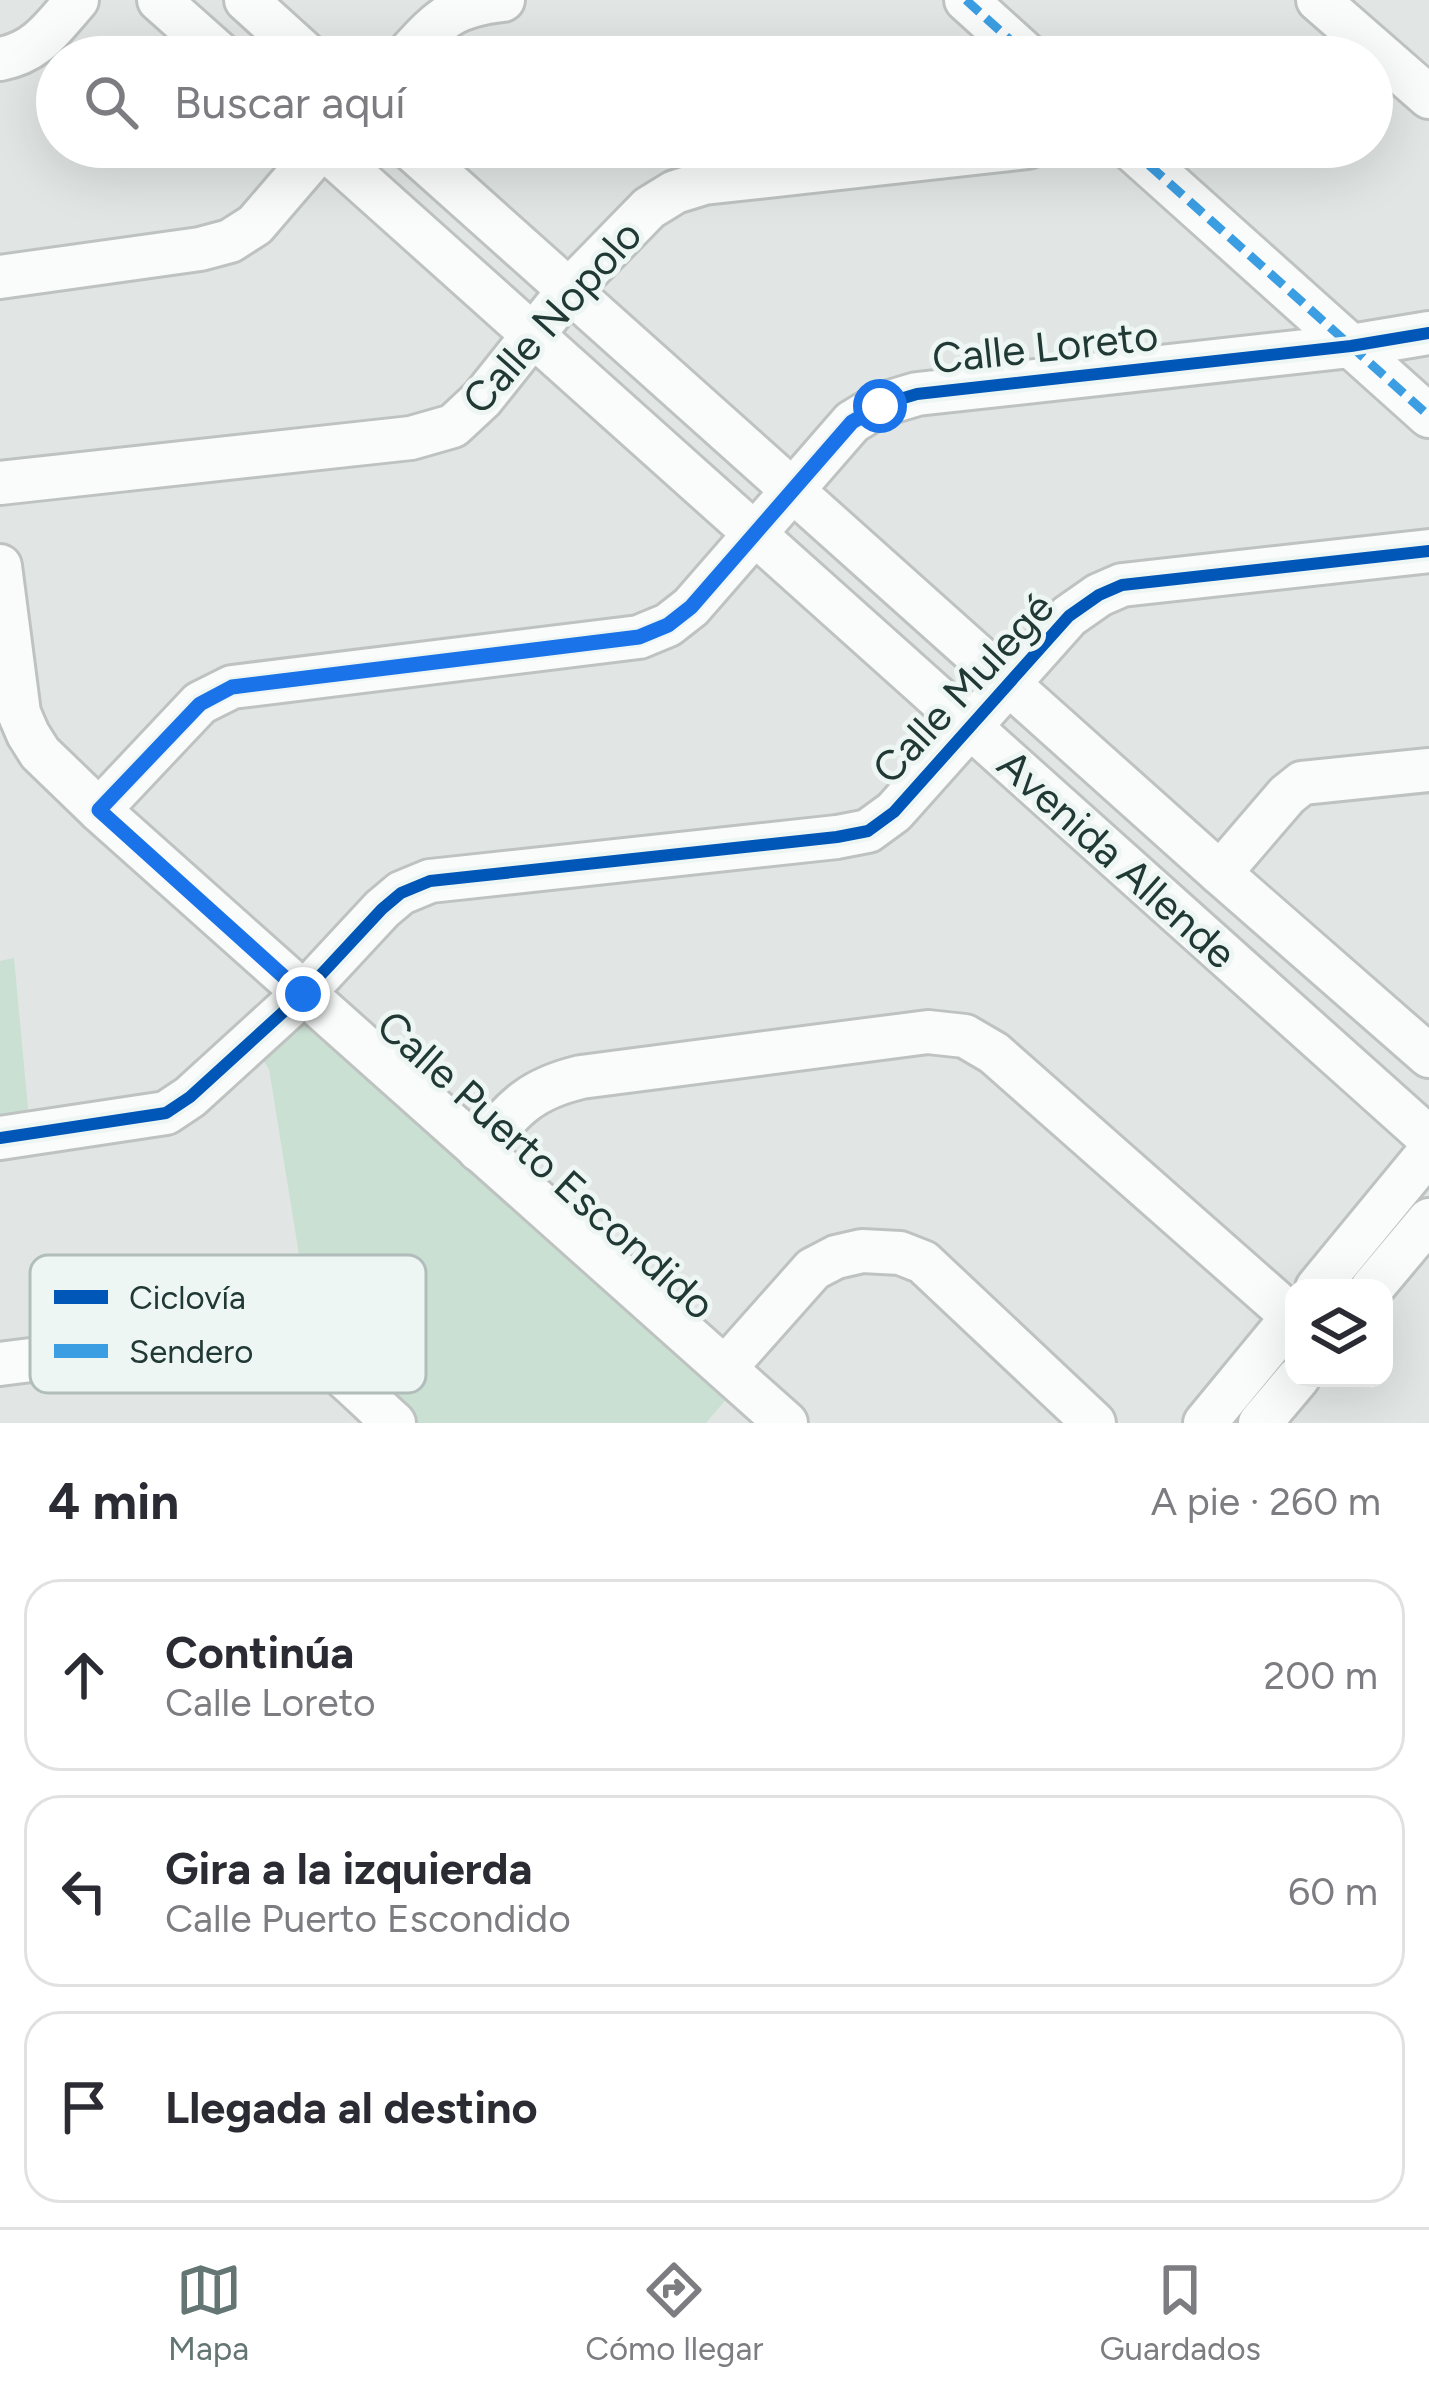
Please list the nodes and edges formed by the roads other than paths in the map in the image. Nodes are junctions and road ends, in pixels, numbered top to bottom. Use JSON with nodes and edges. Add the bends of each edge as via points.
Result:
{"nodes":[{"id":1,"x":77,"y":0,"type":"edge"},
{"id":2,"x":159,"y":0,"type":"edge"},
{"id":3,"x":246,"y":0,"type":"edge"},
{"id":4,"x":503,"y":0,"type":"edge"},
{"id":5,"x":966,"y":0,"type":"edge"},
{"id":6,"x":1318,"y":0,"type":"edge"},
{"id":7,"x":46,"y":36,"type":"edge"},
{"id":8,"x":199,"y":36,"type":"edge"},
{"id":9,"x":286,"y":36,"type":"edge"},
{"id":10,"x":424,"y":36,"type":"edge"},
{"id":11,"x":1006,"y":36,"type":"edge"},
{"id":12,"x":1350,"y":36,"type":"edge"},
{"id":13,"x":36,"y":46,"type":"edge"},
{"id":14,"x":0,"y":59,"type":"edge"},
{"id":15,"x":1393,"y":77,"type":"edge"},
{"id":16,"x":1429,"y":97,"type":"edge"},
{"id":17,"x":305,"y":168,"type":"edge"},
{"id":18,"x":347,"y":168,"type":"edge"},
{"id":19,"x":432,"y":168,"type":"edge"},
{"id":20,"x":839,"y":168,"type":"edge"},
{"id":21,"x":1153,"y":168,"type":"edge"},
{"id":22,"x":0,"y":277,"type":"edge"},
{"id":23,"x":568,"y":290,"type":"junction"},
{"id":24,"x":1429,"y":333,"type":"edge"},
{"id":25,"x":533,"y":334,"type":"junction"},
{"id":26,"x":1351,"y":346,"type":"junction"},
{"id":27,"x":1429,"y":416,"type":"edge"},
{"id":28,"x":0,"y":483,"type":"edge"},
{"id":29,"x":792,"y":490,"type":"junction"},
{"id":30,"x":754,"y":533,"type":"junction"},
{"id":31,"x":1429,"y":551,"type":"edge"},
{"id":32,"x":0,"y":566,"type":"edge"},
{"id":33,"x":1009,"y":684,"type":"junction"},
{"id":34,"x":970,"y":728,"type":"junction"},
{"id":35,"x":1429,"y":770,"type":"edge"},
{"id":36,"x":99,"y":810,"type":"junction"},
{"id":37,"x":1220,"y":873,"type":"junction"},
{"id":38,"x":303,"y":994,"type":"junction"},
{"id":39,"x":1429,"y":1056,"type":"edge"},
{"id":40,"x":0,"y":1138,"type":"edge"},
{"id":41,"x":1429,"y":1138,"type":"edge"},
{"id":42,"x":479,"y":1150,"type":"junction"},
{"id":43,"x":1429,"y":1152,"type":"edge"},
{"id":44,"x":1429,"y":1220,"type":"edge"},
{"id":45,"x":1324,"y":1279,"type":"edge"},
{"id":46,"x":1380,"y":1279,"type":"edge"},
{"id":47,"x":1285,"y":1294,"type":"edge"},
{"id":48,"x":1285,"y":1326,"type":"edge"},
{"id":49,"x":30,"y":1360,"type":"edge"},
{"id":50,"x":0,"y":1364,"type":"edge"},
{"id":51,"x":725,"y":1368,"type":"junction"},
{"id":52,"x":1291,"y":1387,"type":"edge"},
{"id":53,"x":360,"y":1393,"type":"edge"},
{"id":54,"x":394,"y":1423,"type":"edge"},
{"id":55,"x":786,"y":1423,"type":"edge"},
{"id":56,"x":1094,"y":1423,"type":"edge"},
{"id":57,"x":1205,"y":1423,"type":"edge"},
{"id":58,"x":1261,"y":1423,"type":"edge"}],
"edges":[{"from":1,"to":7,"type":"street"},
{"from":2,"to":8,"type":"street"},
{"from":3,"to":9,"type":"street"},
{"from":4,"to":10,"type":"street","via":[[464,8]]},
{"from":5,"to":11,"type":"street"},
{"from":6,"to":12,"type":"street"},
{"from":13,"to":14,"type":"street"},
{"from":15,"to":16,"type":"street"},
{"from":17,"to":22,"type":"street","via":[[255,226],[230,242]]},
{"from":18,"to":25,"type":"street","name":"Avenida Allende"},
{"from":19,"to":23,"type":"street","name":"Avenida Allende"},
{"from":20,"to":23,"type":"street","name":"Calle Nopolo","via":[[675,192]]},
{"from":21,"to":26,"type":"street"},
{"from":23,"to":25,"type":"street","name":"Calle Nopolo"},
{"from":23,"to":29,"type":"street","name":"Avenida Allende"},
{"from":24,"to":26,"type":"street","name":"Calle Loreto"},
{"from":25,"to":28,"type":"street","name":"Calle Nopolo","via":[[453,426],[411,438]]},
{"from":25,"to":30,"type":"street","name":"Avenida Allende"},
{"from":26,"to":27,"type":"street"},
{"from":26,"to":29,"type":"street","name":"Calle Loreto","via":[[917,394],[852,422]]},
{"from":29,"to":30,"type":"street","name":"Calle Loreto"},
{"from":29,"to":33,"type":"street","name":"Avenida Allende"},
{"from":30,"to":34,"type":"street","name":"Avenida Allende"},
{"from":30,"to":36,"type":"street","name":"Calle Loreto","via":[[691,607],[639,637],[232,687],[200,704]]},
{"from":31,"to":33,"type":"street","name":"Calle Mulegé","via":[[1122,586],[1069,616]]},
{"from":32,"to":36,"type":"street","name":"Calle Puerto Escondido","via":[[19,712],[40,753]]},
{"from":33,"to":34,"type":"street","name":"Calle Mulegé"},
{"from":33,"to":37,"type":"street","name":"Avenida Allende"},
{"from":34,"to":38,"type":"street","name":"Calle Mulegé","via":[[868,831],[430,881],[382,909]]},
{"from":34,"to":41,"type":"street","name":"Avenida Allende"},
{"from":35,"to":37,"type":"street","via":[[1302,783]]},
{"from":36,"to":38,"type":"street","name":"Calle Puerto Escondido"},
{"from":37,"to":39,"type":"street","name":"Avenida Allende"},
{"from":38,"to":40,"type":"street","name":"Calle Mulegé","via":[[166,1113]]},
{"from":38,"to":42,"type":"street","name":"Calle Puerto Escondido"},
{"from":42,"to":47,"type":"street","via":[[551,1084],[928,1032],[965,1036]]},
{"from":42,"to":51,"type":"street","name":"Calle Puerto Escondido"},
{"from":43,"to":45,"type":"street"},
{"from":44,"to":46,"type":"street"},
{"from":48,"to":57,"type":"street"},
{"from":49,"to":50,"type":"street"},
{"from":51,"to":55,"type":"street","name":"Calle Puerto Escondido"},
{"from":51,"to":56,"type":"street","via":[[813,1270],[862,1250],[900,1253],[923,1262]]},
{"from":52,"to":58,"type":"street"},
{"from":53,"to":54,"type":"street"}]}
